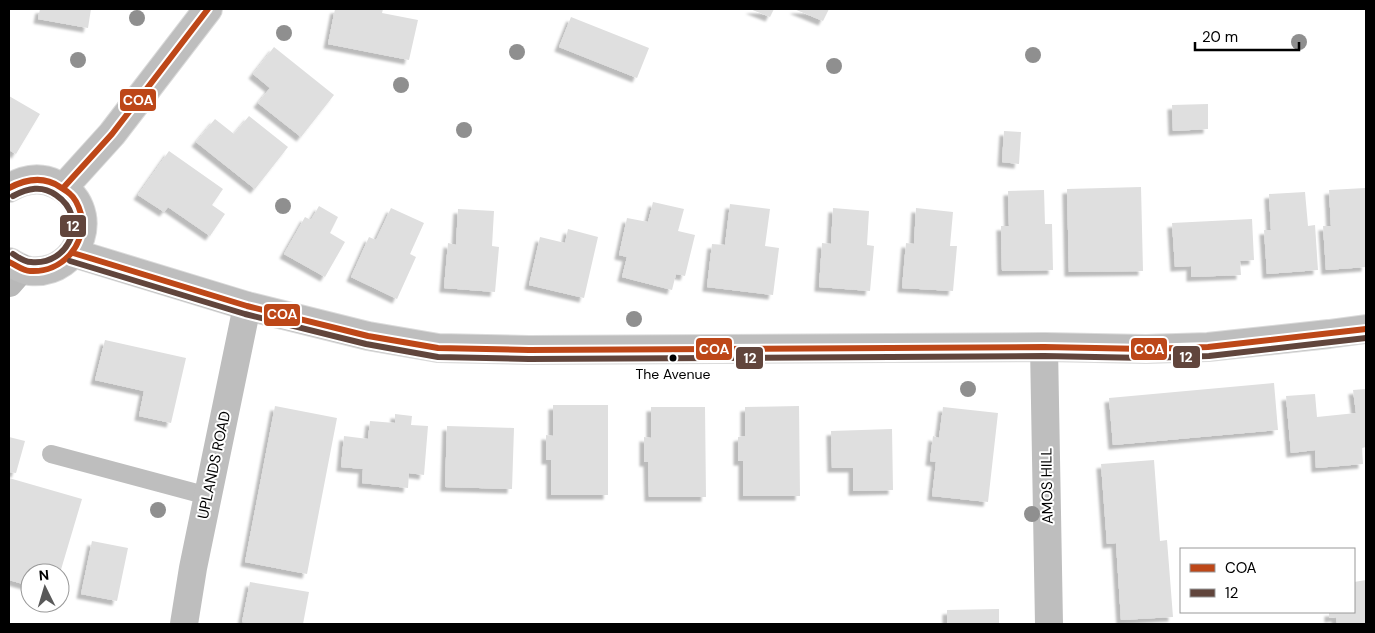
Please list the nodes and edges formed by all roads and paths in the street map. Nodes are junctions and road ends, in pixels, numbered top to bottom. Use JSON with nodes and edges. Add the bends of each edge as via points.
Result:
{"nodes":[{"id":1,"x":208,"y":9,"type":"edge"},
{"id":2,"x":64,"y":187,"type":"junction"},
{"id":3,"x":9,"y":188,"type":"edge"},
{"id":4,"x":73,"y":254,"type":"junction"},
{"id":5,"x":13,"y":271,"type":"edge"},
{"id":6,"x":247,"y":306,"type":"junction"},
{"id":7,"x":1366,"y":328,"type":"edge"},
{"id":8,"x":1044,"y":347,"type":"junction"},
{"id":9,"x":51,"y":454,"type":"dead end"},
{"id":10,"x":208,"y":496,"type":"junction"},
{"id":11,"x":184,"y":624,"type":"edge"},
{"id":12,"x":1049,"y":624,"type":"edge"}],
"edges":[{"from":1,"to":2,"type":"main road","via":[[112,134]]},
{"from":2,"to":3,"type":"main road","via":[[32,178]]},
{"from":2,"to":4,"type":"main road","via":[[75,199],[83,220],[82,235]]},
{"from":4,"to":5,"type":"main road","via":[[46,270]]},
{"from":4,"to":6,"type":"main road"},
{"from":6,"to":8,"type":"main road","via":[[368,336],[438,348]]},
{"from":6,"to":10,"type":"main road","name":"UPLANDS ROAD"},
{"from":7,"to":8,"type":"main road","via":[[1208,347]]},
{"from":8,"to":12,"type":"main road","name":"AMOS HILL"},
{"from":9,"to":10,"type":"lane"},
{"from":10,"to":11,"type":"main road","name":"UPLANDS ROAD"}]}
